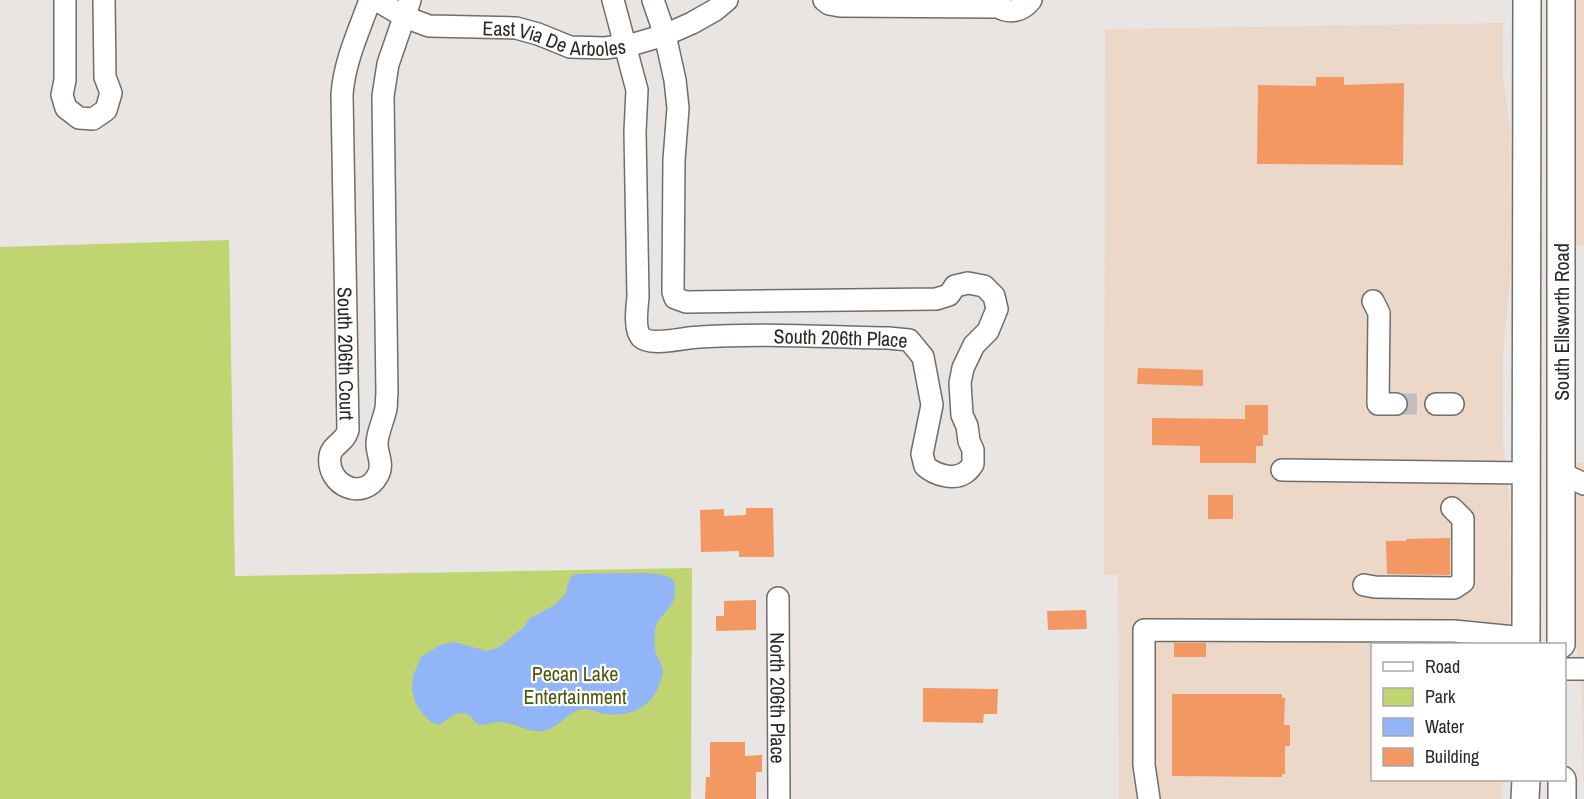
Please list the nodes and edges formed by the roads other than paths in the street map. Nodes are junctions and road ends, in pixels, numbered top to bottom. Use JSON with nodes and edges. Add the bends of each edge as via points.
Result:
{"nodes":[{"id":1,"x":65,"y":0,"type":"edge"},
{"id":2,"x":104,"y":0,"type":"edge"},
{"id":3,"x":370,"y":0,"type":"edge"},
{"id":4,"x":376,"y":0,"type":"edge"},
{"id":5,"x":613,"y":0,"type":"edge"},
{"id":6,"x":653,"y":0,"type":"edge"},
{"id":7,"x":727,"y":0,"type":"edge"},
{"id":8,"x":824,"y":0,"type":"edge"},
{"id":9,"x":1031,"y":0,"type":"edge"},
{"id":10,"x":1527,"y":0,"type":"edge"},
{"id":11,"x":1561,"y":0,"type":"edge"},
{"id":12,"x":407,"y":8,"type":"edge"},
{"id":13,"x":664,"y":35,"type":"junction"},
{"id":14,"x":625,"y":45,"type":"junction"},
{"id":15,"x":1561,"y":105,"type":"junction"},
{"id":16,"x":1527,"y":109,"type":"junction"},
{"id":17,"x":1373,"y":301,"type":"dead end"},
{"id":18,"x":1396,"y":404,"type":"tunnel mouth"},
{"id":19,"x":1282,"y":470,"type":"dead end"},
{"id":20,"x":1526,"y":473,"type":"junction"},
{"id":21,"x":1576,"y":476,"type":"edge"},
{"id":22,"x":1452,"y":508,"type":"dead end"},
{"id":23,"x":1364,"y":585,"type":"dead end"},
{"id":24,"x":778,"y":598,"type":"dead end"},
{"id":25,"x":1526,"y":641,"type":"edge"},
{"id":26,"x":1561,"y":643,"type":"edge"},
{"id":27,"x":1566,"y":669,"type":"edge"},
{"id":28,"x":1584,"y":669,"type":"edge"},
{"id":29,"x":1526,"y":781,"type":"edge"},
{"id":30,"x":1562,"y":781,"type":"edge"},
{"id":31,"x":779,"y":799,"type":"edge"},
{"id":32,"x":1149,"y":799,"type":"edge"},
{"id":33,"x":1525,"y":799,"type":"edge"},
{"id":34,"x":1562,"y":799,"type":"edge"}],
"edges":[{"from":1,"to":2,"type":"street","via":[[62,95],[72,113],[93,119],[106,110],[111,93],[105,77]]},
{"from":3,"to":12,"type":"street","name":"South 206th Court","via":[[349,59],[342,95],[348,430],[330,454],[330,468],[341,485],[351,489],[371,484],[381,468],[377,445],[387,394],[383,96],[388,64]]},
{"from":4,"to":12,"type":"street","name":"East Via De Arboles"},
{"from":5,"to":14,"type":"street"},
{"from":6,"to":13,"type":"street"},
{"from":7,"to":13,"type":"street","name":"East Via De Arboles","via":[[692,23]]},
{"from":8,"to":9,"type":"street","via":[[840,6],[998,7],[1012,12]]},
{"from":10,"to":16,"type":"main road","name":"South Ellsworth Road"},
{"from":11,"to":15,"type":"main road","name":"South Ellsworth Road"},
{"from":12,"to":14,"type":"street","name":"East Via De Arboles","via":[[429,26],[516,28],[570,46]]},
{"from":13,"to":14,"type":"street","name":"East Via De Arboles"},
{"from":13,"to":14,"type":"street","name":"South 206th Place","via":[[678,108],[674,160],[675,298],[686,302],[936,299],[949,295],[955,286],[984,286],[994,296],[997,309],[988,331],[974,345],[960,383],[962,415],[973,450],[973,464],[965,474],[939,475],[926,466],[922,454],[932,405],[923,357],[909,340],[729,335],[651,342],[642,338],[637,320],[637,90]]},
{"from":15,"to":16,"type":"main road"},
{"from":15,"to":21,"type":"main road","name":"South Ellsworth Road"},
{"from":16,"to":20,"type":"main road","name":"South Ellsworth Road"},
{"from":17,"to":18,"type":"street","via":[[1379,313],[1378,404]]},
{"from":19,"to":20,"type":"street"},
{"from":20,"to":21,"type":"main road"},
{"from":20,"to":25,"type":"main road","name":"South Ellsworth Road"},
{"from":21,"to":26,"type":"main road","name":"South Ellsworth Road"},
{"from":22,"to":23,"type":"street","via":[[1463,519],[1463,582],[1454,588]]},
{"from":24,"to":31,"type":"street","name":"North 206th Place"},
{"from":25,"to":32,"type":"street","via":[[1454,631],[1144,630],[1144,765]]},
{"from":27,"to":28,"type":"street"},
{"from":29,"to":33,"type":"main road"},
{"from":30,"to":34,"type":"main road"}]}
